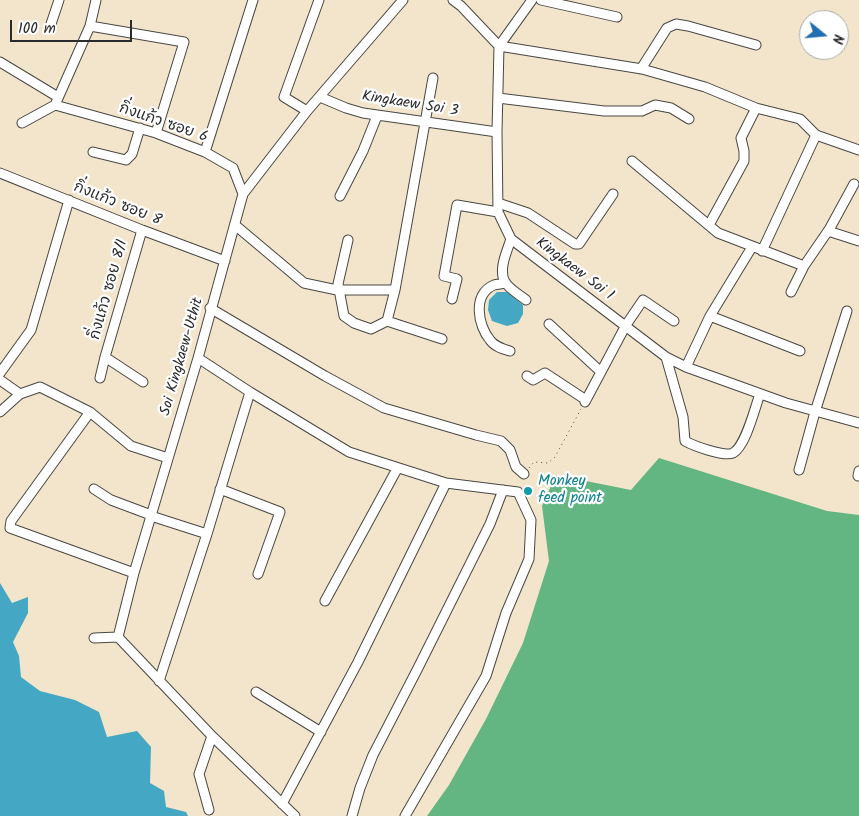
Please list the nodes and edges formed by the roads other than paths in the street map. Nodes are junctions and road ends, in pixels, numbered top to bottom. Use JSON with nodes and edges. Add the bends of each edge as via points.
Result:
{"nodes":[{"id":1,"x":59,"y":0,"type":"edge"},
{"id":2,"x":96,"y":0,"type":"edge"},
{"id":3,"x":253,"y":0,"type":"edge"},
{"id":4,"x":319,"y":0,"type":"edge"},
{"id":5,"x":402,"y":0,"type":"edge"},
{"id":6,"x":453,"y":0,"type":"edge"},
{"id":7,"x":532,"y":0,"type":"edge"},
{"id":8,"x":541,"y":0,"type":"edge"},
{"id":9,"x":617,"y":17,"type":"dead end"},
{"id":10,"x":50,"y":24,"type":"dead end"},
{"id":11,"x":90,"y":26,"type":"junction"},
{"id":12,"x":756,"y":45,"type":"dead end"},
{"id":13,"x":499,"y":46,"type":"junction"},
{"id":14,"x":0,"y":62,"type":"edge"},
{"id":15,"x":641,"y":69,"type":"junction"},
{"id":16,"x":433,"y":78,"type":"dead end"},
{"id":17,"x":320,"y":96,"type":"junction"},
{"id":18,"x":498,"y":98,"type":"junction"},
{"id":19,"x":57,"y":101,"type":"junction"},
{"id":20,"x":756,"y":108,"type":"junction"},
{"id":21,"x":307,"y":111,"type":"junction"},
{"id":22,"x":377,"y":116,"type":"junction"},
{"id":23,"x":689,"y":119,"type":"dead end"},
{"id":24,"x":426,"y":121,"type":"junction"},
{"id":25,"x":22,"y":123,"type":"dead end"},
{"id":26,"x":140,"y":128,"type":"junction"},
{"id":27,"x":497,"y":132,"type":"junction"},
{"id":28,"x":156,"y":133,"type":"junction"},
{"id":29,"x":816,"y":135,"type":"junction"},
{"id":30,"x":859,"y":150,"type":"edge"},
{"id":31,"x":93,"y":152,"type":"dead end"},
{"id":32,"x":205,"y":152,"type":"junction"},
{"id":33,"x":632,"y":161,"type":"dead end"},
{"id":34,"x":0,"y":172,"type":"edge"},
{"id":35,"x":854,"y":184,"type":"dead end"},
{"id":36,"x":243,"y":194,"type":"junction"},
{"id":37,"x":613,"y":194,"type":"dead end"},
{"id":38,"x":340,"y":196,"type":"dead end"},
{"id":39,"x":69,"y":200,"type":"junction"},
{"id":40,"x":498,"y":208,"type":"junction"},
{"id":41,"x":235,"y":225,"type":"junction"},
{"id":42,"x":709,"y":225,"type":"junction"},
{"id":43,"x":142,"y":230,"type":"junction"},
{"id":44,"x":828,"y":231,"type":"junction"},
{"id":45,"x":511,"y":239,"type":"junction"},
{"id":46,"x":348,"y":240,"type":"dead end"},
{"id":47,"x":859,"y":241,"type":"edge"},
{"id":48,"x":752,"y":247,"type":"junction"},
{"id":49,"x":762,"y":250,"type":"junction"},
{"id":50,"x":225,"y":262,"type":"junction"},
{"id":51,"x":804,"y":266,"type":"junction"},
{"id":52,"x":506,"y":283,"type":"junction"},
{"id":53,"x":339,"y":290,"type":"junction"},
{"id":54,"x":395,"y":290,"type":"junction"},
{"id":55,"x":791,"y":292,"type":"dead end"},
{"id":56,"x":452,"y":299,"type":"dead end"},
{"id":57,"x":526,"y":300,"type":"dead end"},
{"id":58,"x":210,"y":308,"type":"junction"},
{"id":59,"x":847,"y":311,"type":"dead end"},
{"id":60,"x":710,"y":316,"type":"junction"},
{"id":61,"x":674,"y":320,"type":"dead end"},
{"id":62,"x":386,"y":321,"type":"junction"},
{"id":63,"x":549,"y":324,"type":"dead end"},
{"id":64,"x":626,"y":326,"type":"junction"},
{"id":65,"x":442,"y":339,"type":"dead end"},
{"id":66,"x":510,"y":351,"type":"dead end"},
{"id":67,"x":800,"y":351,"type":"dead end"},
{"id":68,"x":105,"y":357,"type":"junction"},
{"id":69,"x":666,"y":357,"type":"junction"},
{"id":70,"x":198,"y":358,"type":"junction"},
{"id":71,"x":686,"y":367,"type":"junction"},
{"id":72,"x":600,"y":372,"type":"junction"},
{"id":73,"x":0,"y":373,"type":"edge"},
{"id":74,"x":527,"y":376,"type":"dead end"},
{"id":75,"x":100,"y":378,"type":"dead end"},
{"id":76,"x":0,"y":380,"type":"edge"},
{"id":77,"x":144,"y":382,"type":"dead end"},
{"id":78,"x":250,"y":392,"type":"junction"},
{"id":79,"x":20,"y":394,"type":"junction"},
{"id":80,"x":760,"y":394,"type":"junction"},
{"id":81,"x":0,"y":412,"type":"edge"},
{"id":82,"x":90,"y":412,"type":"junction"},
{"id":83,"x":815,"y":412,"type":"junction"},
{"id":84,"x":859,"y":423,"type":"edge"},
{"id":85,"x":168,"y":458,"type":"junction"},
{"id":86,"x":397,"y":469,"type":"junction"},
{"id":87,"x":799,"y":470,"type":"dead end"},
{"id":88,"x":524,"y":474,"type":"road end"},
{"id":89,"x":446,"y":483,"type":"junction"},
{"id":90,"x":94,"y":489,"type":"dead end"},
{"id":91,"x":220,"y":489,"type":"junction"},
{"id":92,"x":503,"y":490,"type":"junction"},
{"id":93,"x":151,"y":516,"type":"junction"},
{"id":94,"x":207,"y":534,"type":"junction"},
{"id":95,"x":134,"y":573,"type":"junction"},
{"id":96,"x":258,"y":574,"type":"dead end"},
{"id":97,"x":325,"y":601,"type":"dead end"},
{"id":98,"x":118,"y":637,"type":"junction"},
{"id":99,"x":94,"y":638,"type":"dead end"},
{"id":100,"x":159,"y":681,"type":"junction"},
{"id":101,"x":256,"y":692,"type":"dead end"},
{"id":102,"x":321,"y":732,"type":"junction"},
{"id":103,"x":212,"y":736,"type":"junction"},
{"id":104,"x":282,"y":804,"type":"junction"},
{"id":105,"x":209,"y":810,"type":"dead end"},
{"id":106,"x":295,"y":816,"type":"edge"},
{"id":107,"x":352,"y":816,"type":"edge"},
{"id":108,"x":405,"y":816,"type":"edge"}],
"edges":[{"from":1,"to":10,"type":"street"},
{"from":2,"to":11,"type":"street"},
{"from":3,"to":32,"type":"street"},
{"from":4,"to":21,"type":"street","via":[[284,97]]},
{"from":5,"to":17,"type":"street","name":"Soi Kingkaew-Uthit"},
{"from":6,"to":13,"type":"street"},
{"from":7,"to":13,"type":"street"},
{"from":8,"to":9,"type":"street"},
{"from":11,"to":19,"type":"street"},
{"from":11,"to":28,"type":"street","via":[[184,42]]},
{"from":12,"to":15,"type":"street","via":[[676,24],[667,28]]},
{"from":13,"to":15,"type":"street"},
{"from":13,"to":18,"type":"street","name":"Kingkaew Soi 1"},
{"from":14,"to":19,"type":"street","name":"กิ่งแก้ว ซอย 6"},
{"from":15,"to":20,"type":"street","via":[[705,88]]},
{"from":16,"to":24,"type":"street"},
{"from":17,"to":21,"type":"street","name":"Soi Kingkaew-Uthit"},
{"from":17,"to":22,"type":"street","name":"Kingkaew Soi 3","via":[[346,108]]},
{"from":18,"to":23,"type":"street","via":[[604,111],[642,111],[656,105],[671,108]]},
{"from":18,"to":27,"type":"street","name":"Kingkaew Soi 1"},
{"from":19,"to":25,"type":"street"},
{"from":19,"to":26,"type":"street","name":"กิ่งแก้ว ซอย 6"},
{"from":20,"to":29,"type":"street","via":[[800,119]]},
{"from":20,"to":42,"type":"street","via":[[741,138],[744,161]]},
{"from":21,"to":36,"type":"street","name":"Soi Kingkaew-Uthit"},
{"from":22,"to":24,"type":"street","name":"Kingkaew Soi 3"},
{"from":22,"to":38,"type":"street"},
{"from":24,"to":27,"type":"street","name":"Kingkaew Soi 3"},
{"from":24,"to":54,"type":"street"},
{"from":26,"to":28,"type":"street","name":"กิ่งแก้ว ซอย 6"},
{"from":26,"to":31,"type":"street","via":[[132,154],[126,160]]},
{"from":27,"to":40,"type":"street","name":"Kingkaew Soi 1"},
{"from":28,"to":32,"type":"street","name":"กิ่งแก้ว ซอย 6"},
{"from":29,"to":30,"type":"street"},
{"from":29,"to":49,"type":"street"},
{"from":32,"to":36,"type":"street","name":"กิ่งแก้ว ซอย 6","via":[[232,168]]},
{"from":33,"to":42,"type":"street"},
{"from":34,"to":39,"type":"street","name":"กิ่งแก้ว ซอย 8"},
{"from":35,"to":44,"type":"street"},
{"from":36,"to":41,"type":"street","name":"Soi Kingkaew-Uthit"},
{"from":37,"to":40,"type":"street","via":[[579,244],[528,212]]},
{"from":39,"to":43,"type":"street","name":"กิ่งแก้ว ซอย 8"},
{"from":39,"to":73,"type":"street","via":[[31,330]]},
{"from":40,"to":45,"type":"street","name":"Kingkaew Soi 1"},
{"from":40,"to":56,"type":"street","via":[[456,205],[444,276],[457,279]]},
{"from":41,"to":50,"type":"street","name":"Soi Kingkaew-Uthit"},
{"from":41,"to":53,"type":"street","via":[[304,283]]},
{"from":42,"to":48,"type":"street","via":[[718,233]]},
{"from":43,"to":50,"type":"street","name":"กิ่งแก้ว ซอย 8"},
{"from":43,"to":68,"type":"street","name":"กิ่งแก้ว ซอย 8/1"},
{"from":44,"to":47,"type":"street"},
{"from":44,"to":51,"type":"street"},
{"from":45,"to":52,"type":"street","via":[[503,266]]},
{"from":45,"to":64,"type":"street","name":"Kingkaew Soi 1"},
{"from":46,"to":53,"type":"street"},
{"from":48,"to":49,"type":"street"},
{"from":48,"to":60,"type":"street"},
{"from":49,"to":51,"type":"street"},
{"from":50,"to":58,"type":"street","name":"Soi Kingkaew-Uthit"},
{"from":51,"to":55,"type":"street"},
{"from":52,"to":57,"type":"street"},
{"from":52,"to":66,"type":"street","via":[[492,286],[481,297],[479,313],[482,328],[491,342]]},
{"from":53,"to":54,"type":"street"},
{"from":53,"to":62,"type":"street","via":[[344,316],[354,323],[371,328]]},
{"from":54,"to":62,"type":"street"},
{"from":58,"to":70,"type":"street","name":"Soi Kingkaew-Uthit"},
{"from":58,"to":88,"type":"street","via":[[384,408],[500,441],[510,450],[516,466]]},
{"from":59,"to":83,"type":"street"},
{"from":60,"to":67,"type":"street"},
{"from":60,"to":71,"type":"street"},
{"from":61,"to":64,"type":"street","via":[[642,300]]},
{"from":62,"to":65,"type":"street"},
{"from":63,"to":72,"type":"street"},
{"from":64,"to":69,"type":"street","name":"Kingkaew Soi 1"},
{"from":64,"to":72,"type":"street"},
{"from":68,"to":75,"type":"street","name":"กิ่งแก้ว ซอย 8/1"},
{"from":68,"to":77,"type":"street"},
{"from":69,"to":71,"type":"street","name":"Kingkaew Soi 1"},
{"from":69,"to":80,"type":"street","via":[[683,417],[685,441],[692,445],[723,454],[737,450]]},
{"from":70,"to":78,"type":"street"},
{"from":70,"to":85,"type":"street","name":"Soi Kingkaew-Uthit"},
{"from":71,"to":80,"type":"street","name":"Kingkaew Soi 1"},
{"from":72,"to":74,"type":"street","via":[[586,401],[545,373],[533,380]]},
{"from":76,"to":79,"type":"street"},
{"from":78,"to":86,"type":"street","via":[[349,452]]},
{"from":78,"to":91,"type":"street"},
{"from":79,"to":81,"type":"street"},
{"from":79,"to":82,"type":"street","via":[[40,387]]},
{"from":80,"to":83,"type":"street","name":"Kingkaew Soi 1"},
{"from":82,"to":85,"type":"street","via":[[131,446]]},
{"from":82,"to":95,"type":"street","via":[[10,528]]},
{"from":83,"to":84,"type":"street","name":"Kingkaew Soi 1"},
{"from":83,"to":87,"type":"street"},
{"from":85,"to":93,"type":"street","name":"Soi Kingkaew-Uthit"},
{"from":86,"to":89,"type":"street"},
{"from":86,"to":97,"type":"street"},
{"from":89,"to":92,"type":"street"},
{"from":89,"to":102,"type":"street"},
{"from":90,"to":93,"type":"street","via":[[111,500]]},
{"from":91,"to":94,"type":"street"},
{"from":91,"to":96,"type":"street","via":[[280,512]]},
{"from":92,"to":107,"type":"street","via":[[490,524],[373,755]]},
{"from":92,"to":108,"type":"street","via":[[518,492],[531,520],[529,559],[506,613],[486,676]]},
{"from":93,"to":94,"type":"street"},
{"from":93,"to":95,"type":"street","name":"Soi Kingkaew-Uthit"},
{"from":94,"to":100,"type":"street"},
{"from":95,"to":98,"type":"street","name":"Soi Kingkaew-Uthit"},
{"from":98,"to":99,"type":"street"},
{"from":98,"to":100,"type":"street"},
{"from":100,"to":103,"type":"street"},
{"from":101,"to":102,"type":"street"},
{"from":102,"to":104,"type":"street"},
{"from":103,"to":104,"type":"street"},
{"from":103,"to":105,"type":"street","via":[[199,774]]},
{"from":104,"to":106,"type":"street"}]}
